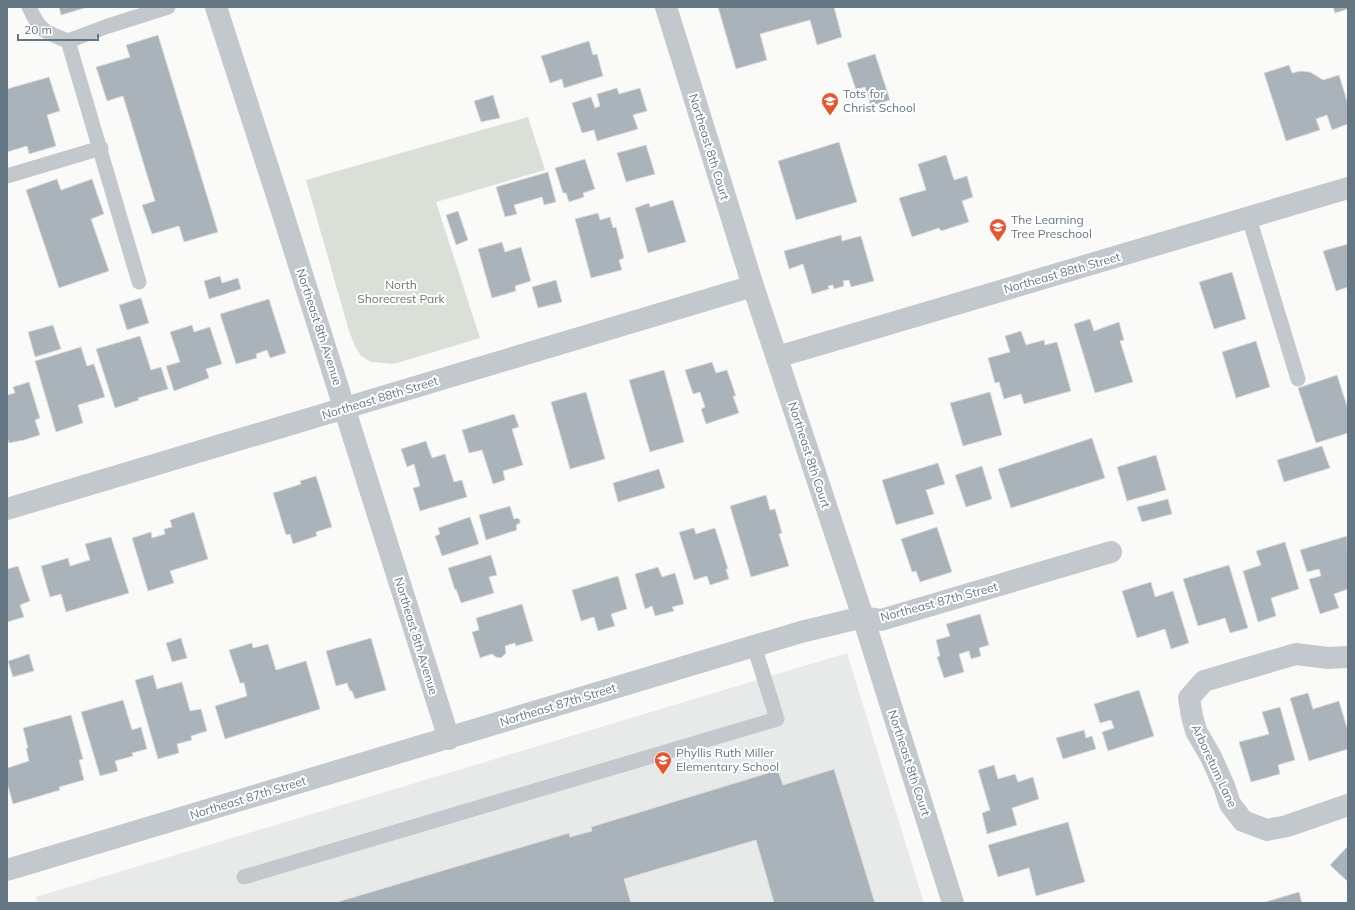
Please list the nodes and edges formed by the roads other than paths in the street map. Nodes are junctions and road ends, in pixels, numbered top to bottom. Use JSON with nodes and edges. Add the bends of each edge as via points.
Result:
{"nodes":[{"id":1,"x":29,"y":7,"type":"edge"},
{"id":2,"x":168,"y":7,"type":"edge"},
{"id":3,"x":216,"y":7,"type":"edge"},
{"id":4,"x":666,"y":7,"type":"edge"},
{"id":5,"x":68,"y":41,"type":"junction"},
{"id":6,"x":101,"y":148,"type":"junction"},
{"id":7,"x":7,"y":176,"type":"edge"},
{"id":8,"x":1348,"y":188,"type":"edge"},
{"id":9,"x":1249,"y":218,"type":"junction"},
{"id":10,"x":139,"y":282,"type":"dead end"},
{"id":11,"x":753,"y":286,"type":"junction"},
{"id":12,"x":777,"y":357,"type":"junction"},
{"id":13,"x":1298,"y":379,"type":"dead end"},
{"id":14,"x":345,"y":409,"type":"junction"},
{"id":15,"x":7,"y":509,"type":"edge"},
{"id":16,"x":1111,"y":552,"type":"dead end"},
{"id":17,"x":863,"y":617,"type":"junction"},
{"id":18,"x":754,"y":646,"type":"junction"},
{"id":19,"x":1348,"y":657,"type":"edge"},
{"id":20,"x":449,"y":738,"type":"junction"},
{"id":21,"x":1348,"y":805,"type":"edge"},
{"id":22,"x":7,"y":870,"type":"edge"},
{"id":23,"x":244,"y":877,"type":"dead end"},
{"id":24,"x":953,"y":903,"type":"edge"}],
"edges":[{"from":1,"to":5,"type":"lane","via":[[37,24],[49,34]]},
{"from":2,"to":5,"type":"lane"},
{"from":3,"to":14,"type":"street","name":"Northeast 8th Avenue"},
{"from":4,"to":11,"type":"street","name":"Northeast 8th Court"},
{"from":5,"to":6,"type":"lane"},
{"from":6,"to":7,"type":"lane"},
{"from":6,"to":10,"type":"lane"},
{"from":8,"to":9,"type":"street","name":"Northeast 88th Street"},
{"from":9,"to":12,"type":"street","name":"Northeast 88th Street"},
{"from":9,"to":13,"type":"lane"},
{"from":11,"to":12,"type":"street","name":"Northeast 8th Court"},
{"from":11,"to":14,"type":"street","name":"Northeast 88th Street"},
{"from":12,"to":17,"type":"street","name":"Northeast 8th Court"},
{"from":14,"to":15,"type":"street","name":"Northeast 88th Street"},
{"from":14,"to":20,"type":"street","name":"Northeast 8th Avenue"},
{"from":16,"to":17,"type":"street","name":"Northeast 87th Street","via":[[881,620]]},
{"from":17,"to":18,"type":"street","name":"Northeast 87th Street"},
{"from":17,"to":24,"type":"street","name":"Northeast 8th Court"},
{"from":18,"to":20,"type":"street","name":"Northeast 87th Street"},
{"from":18,"to":23,"type":"lane","via":[[777,719]]},
{"from":19,"to":21,"type":"street","name":"Arboretum Lane","via":[[1328,658],[1296,654],[1204,680],[1189,698],[1196,731],[1214,764],[1230,804],[1243,821],[1267,830],[1287,826]]},
{"from":20,"to":22,"type":"street","name":"Northeast 87th Street"}]}
